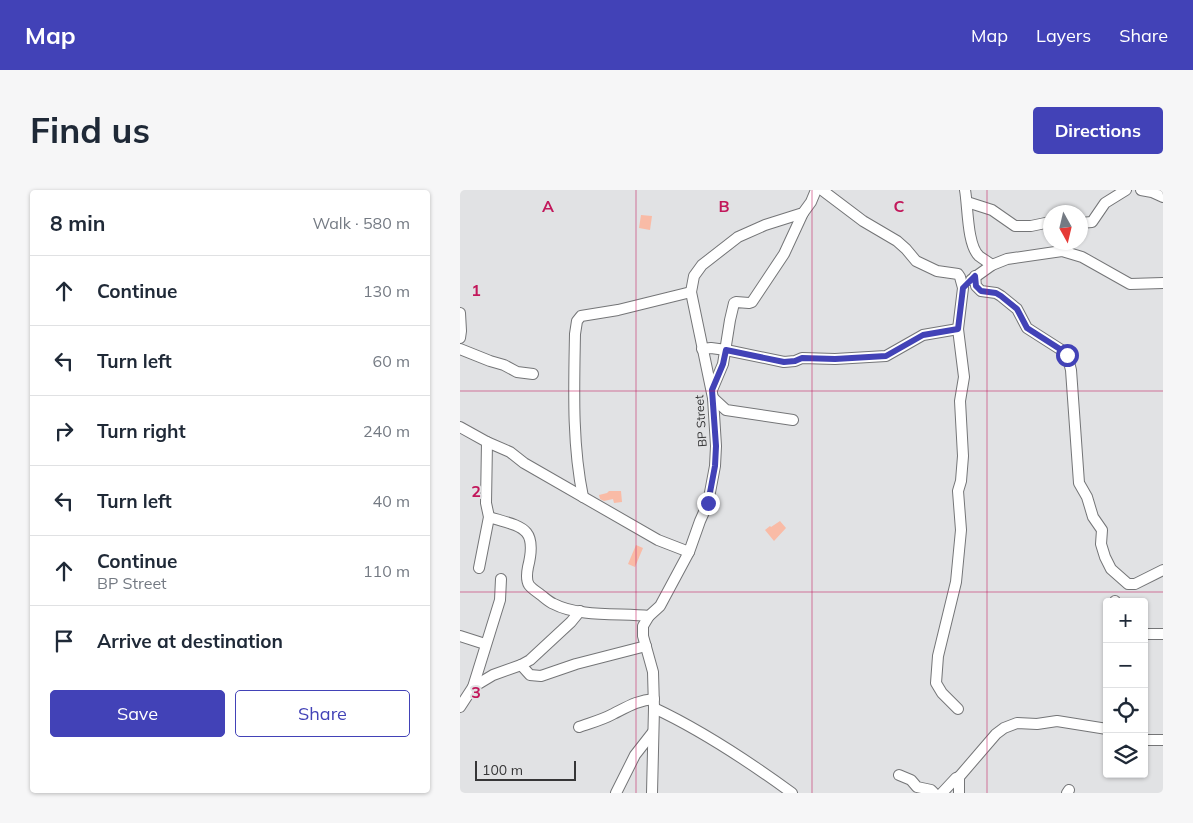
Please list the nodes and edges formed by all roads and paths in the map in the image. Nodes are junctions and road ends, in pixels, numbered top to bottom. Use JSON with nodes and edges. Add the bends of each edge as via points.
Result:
{"nodes":[{"id":1,"x":816,"y":190,"type":"edge"},
{"id":2,"x":822,"y":190,"type":"edge"},
{"id":3,"x":965,"y":190,"type":"edge"},
{"id":4,"x":1126,"y":190,"type":"edge"},
{"id":5,"x":1141,"y":190,"type":"edge"},
{"id":6,"x":1163,"y":197,"type":"edge"},
{"id":7,"x":967,"y":202,"type":"junction"},
{"id":8,"x":803,"y":214,"type":"junction"},
{"id":9,"x":1088,"y":222,"type":"edge"},
{"id":10,"x":1043,"y":223,"type":"edge"},
{"id":11,"x":992,"y":265,"type":"junction"},
{"id":12,"x":975,"y":276,"type":"junction"},
{"id":13,"x":1162,"y":285,"type":"edge"},
{"id":14,"x":963,"y":288,"type":"junction"},
{"id":15,"x":690,"y":292,"type":"junction"},
{"id":16,"x":460,"y":313,"type":"edge"},
{"id":17,"x":958,"y":329,"type":"junction"},
{"id":18,"x":460,"y":338,"type":"edge"},
{"id":19,"x":460,"y":349,"type":"edge"},
{"id":20,"x":702,"y":349,"type":"junction"},
{"id":21,"x":726,"y":350,"type":"junction"},
{"id":22,"x":533,"y":374,"type":"dead end"},
{"id":23,"x":712,"y":394,"type":"junction"},
{"id":24,"x":793,"y":420,"type":"dead end"},
{"id":25,"x":460,"y":427,"type":"edge"},
{"id":26,"x":487,"y":442,"type":"junction"},
{"id":27,"x":584,"y":498,"type":"junction"},
{"id":28,"x":489,"y":517,"type":"junction"},
{"id":29,"x":689,"y":552,"type":"junction"},
{"id":30,"x":480,"y":568,"type":"dead end"},
{"id":31,"x":1163,"y":570,"type":"edge"},
{"id":32,"x":501,"y":579,"type":"dead end"},
{"id":33,"x":580,"y":611,"type":"junction"},
{"id":34,"x":649,"y":616,"type":"junction"},
{"id":35,"x":1148,"y":634,"type":"edge"},
{"id":36,"x":1163,"y":634,"type":"edge"},
{"id":37,"x":460,"y":636,"type":"edge"},
{"id":38,"x":485,"y":644,"type":"junction"},
{"id":39,"x":646,"y":646,"type":"junction"},
{"id":40,"x":521,"y":666,"type":"junction"},
{"id":41,"x":473,"y":686,"type":"junction"},
{"id":42,"x":654,"y":703,"type":"junction"},
{"id":43,"x":460,"y":707,"type":"edge"},
{"id":44,"x":958,"y":709,"type":"dead end"},
{"id":45,"x":579,"y":727,"type":"dead end"},
{"id":46,"x":1103,"y":728,"type":"edge"},
{"id":47,"x":653,"y":732,"type":"junction"},
{"id":48,"x":1148,"y":740,"type":"edge"},
{"id":49,"x":1163,"y":740,"type":"edge"},
{"id":50,"x":898,"y":775,"type":"dead end"},
{"id":51,"x":959,"y":776,"type":"junction"},
{"id":52,"x":616,"y":793,"type":"edge"},
{"id":53,"x":652,"y":793,"type":"edge"},
{"id":54,"x":792,"y":793,"type":"edge"},
{"id":55,"x":934,"y":793,"type":"edge"},
{"id":56,"x":942,"y":793,"type":"edge"},
{"id":57,"x":959,"y":793,"type":"edge"}],
"edges":[{"from":1,"to":8,"type":"street"},
{"from":2,"to":14,"type":"street","via":[[863,221],[897,240],[920,264],[958,274]]},
{"from":3,"to":7,"type":"street"},
{"from":4,"to":9,"type":"street","via":[[1105,203],[1097,217]]},
{"from":5,"to":6,"type":"street"},
{"from":7,"to":10,"type":"street","via":[[992,210],[1015,226]]},
{"from":7,"to":11,"type":"street","via":[[975,250]]},
{"from":8,"to":15,"type":"street","via":[[738,237],[702,265],[694,276]]},
{"from":8,"to":21,"type":"street","via":[[784,254],[752,302],[734,303]]},
{"from":11,"to":12,"type":"street"},
{"from":11,"to":13,"type":"street","via":[[1007,259],[1062,250],[1082,257],[1130,284]]},
{"from":12,"to":14,"type":"street"},
{"from":12,"to":31,"type":"street","via":[[976,286],[981,291],[1001,296],[1017,309],[1027,328],[1067,355],[1080,483],[1100,526],[1101,544],[1111,569],[1128,584],[1135,584]]},
{"from":14,"to":17,"type":"street"},
{"from":15,"to":20,"type":"street","name":"BP Street"},
{"from":15,"to":27,"type":"street","via":[[581,316],[577,321],[574,414],[578,474]]},
{"from":16,"to":18,"type":"street"},
{"from":17,"to":21,"type":"street","via":[[923,335],[886,356],[802,358],[784,362]]},
{"from":17,"to":44,"type":"street","via":[[964,377],[960,401],[963,456],[958,490],[962,530],[956,582],[938,656],[936,683]]},
{"from":19,"to":22,"type":"street","via":[[517,372]]},
{"from":20,"to":21,"type":"street"},
{"from":20,"to":23,"type":"street","name":"BP Street"},
{"from":21,"to":23,"type":"street"},
{"from":23,"to":24,"type":"street","via":[[726,410]]},
{"from":23,"to":29,"type":"street","name":"BP Street","via":[[715,466],[708,503]]},
{"from":25,"to":26,"type":"street"},
{"from":26,"to":27,"type":"street","via":[[510,452]]},
{"from":26,"to":28,"type":"street","via":[[486,503]]},
{"from":27,"to":29,"type":"street","via":[[658,540]]},
{"from":28,"to":30,"type":"street"},
{"from":28,"to":33,"type":"street","via":[[519,526],[528,533],[532,541],[527,573],[531,587],[554,604]]},
{"from":29,"to":34,"type":"street","name":"BP Street","via":[[660,606]]},
{"from":32,"to":38,"type":"street","via":[[500,600]]},
{"from":33,"to":34,"type":"street"},
{"from":33,"to":40,"type":"street"},
{"from":34,"to":39,"type":"street","name":"BP Street","via":[[643,626]]},
{"from":35,"to":36,"type":"street"},
{"from":37,"to":38,"type":"street"},
{"from":38,"to":41,"type":"street"},
{"from":39,"to":40,"type":"street","via":[[541,676],[530,675]]},
{"from":39,"to":42,"type":"street","name":"BP Street"},
{"from":40,"to":41,"type":"street"},
{"from":41,"to":43,"type":"street"},
{"from":42,"to":45,"type":"street","via":[[630,705]]},
{"from":42,"to":47,"type":"street","name":"BP Street"},
{"from":42,"to":54,"type":"street"},
{"from":46,"to":51,"type":"street","via":[[1057,721],[1016,723],[996,734]]},
{"from":47,"to":52,"type":"street","via":[[635,755]]},
{"from":47,"to":53,"type":"street","name":"BP Street"},
{"from":48,"to":49,"type":"street"},
{"from":50,"to":55,"type":"street"},
{"from":51,"to":56,"type":"street"},
{"from":51,"to":57,"type":"street"}]}
